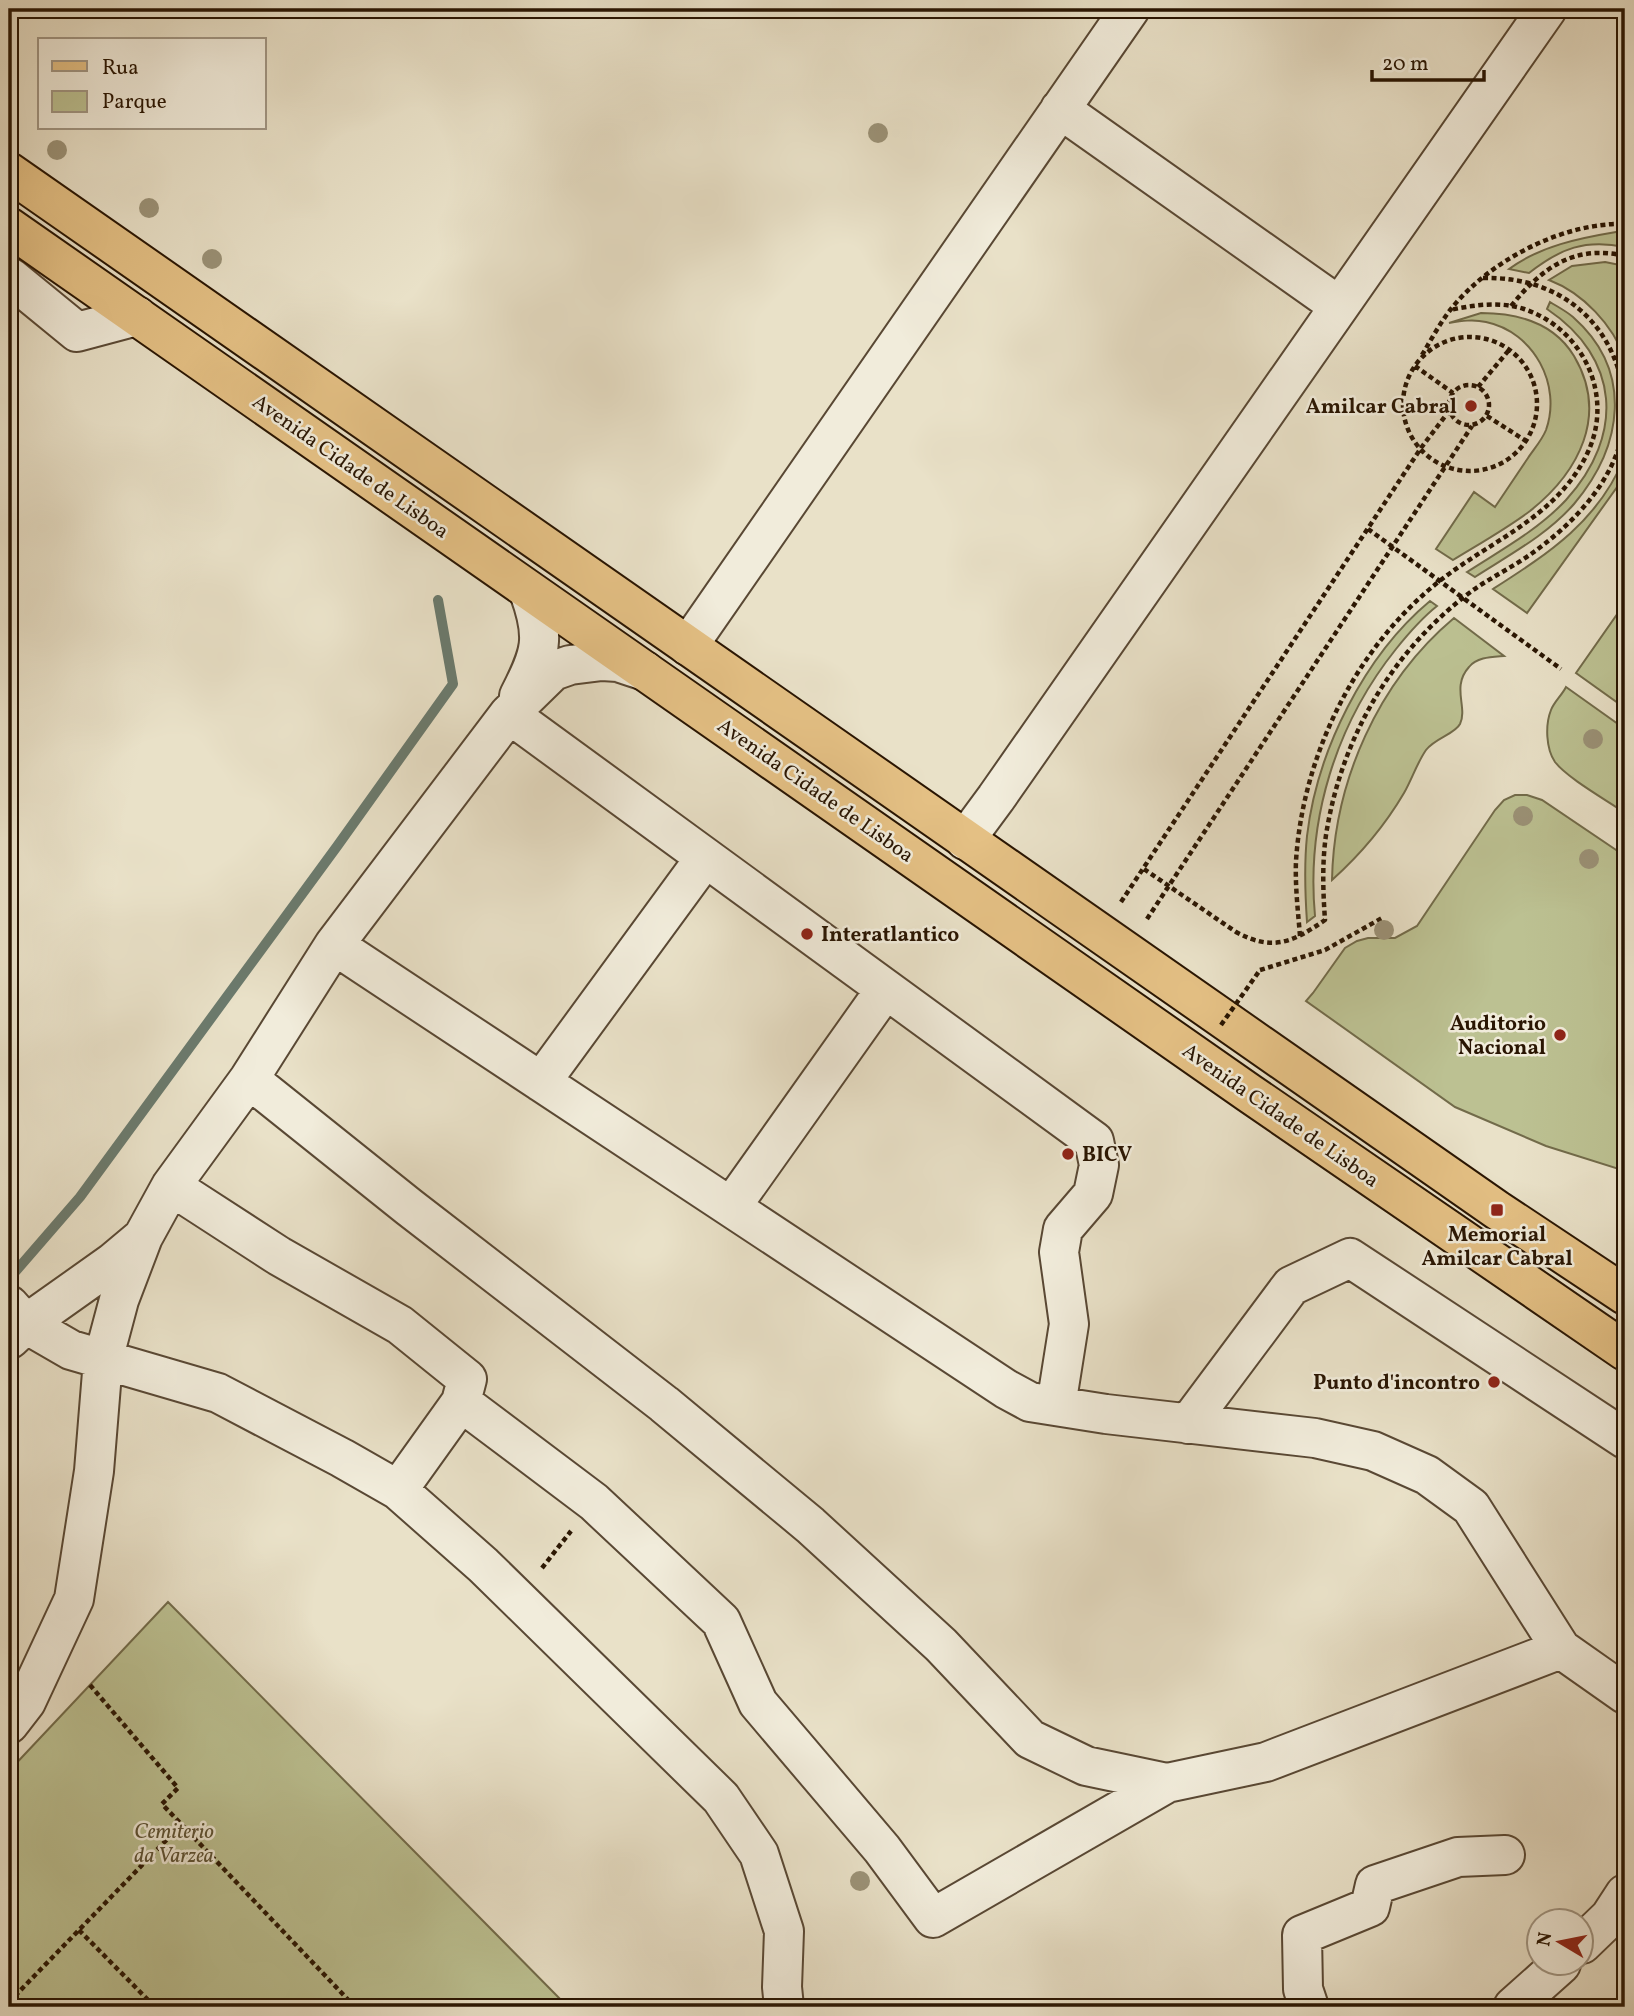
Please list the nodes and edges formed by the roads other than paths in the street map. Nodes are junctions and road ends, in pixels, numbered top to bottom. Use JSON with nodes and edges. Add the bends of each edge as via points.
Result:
{"nodes":[{"id":1,"x":1130,"y":9,"type":"edge"},
{"id":2,"x":1547,"y":9,"type":"edge"},
{"id":3,"x":1060,"y":110,"type":"junction"},
{"id":4,"x":9,"y":172,"type":"edge"},
{"id":5,"x":9,"y":227,"type":"edge"},
{"id":6,"x":47,"y":252,"type":"junction"},
{"id":7,"x":10,"y":278,"type":"edge"},
{"id":8,"x":1339,"y":306,"type":"junction"},
{"id":9,"x":137,"y":316,"type":"junction"},
{"id":10,"x":529,"y":592,"type":"junction"},
{"id":11,"x":688,"y":646,"type":"junction"},
{"id":12,"x":645,"y":671,"type":"junction"},
{"id":13,"x":509,"y":714,"type":"junction"},
{"id":14,"x":965,"y":840,"type":"junction"},
{"id":15,"x":705,"y":858,"type":"junction"},
{"id":16,"x":334,"y":945,"type":"junction"},
{"id":17,"x":886,"y":990,"type":"junction"},
{"id":18,"x":249,"y":1079,"type":"junction"},
{"id":19,"x":541,"y":1082,"type":"junction"},
{"id":20,"x":171,"y":1186,"type":"junction"},
{"id":21,"x":731,"y":1207,"type":"junction"},
{"id":22,"x":143,"y":1237,"type":"junction"},
{"id":23,"x":1625,"y":1295,"type":"edge"},
{"id":24,"x":14,"y":1323,"type":"edge"},
{"id":25,"x":1625,"y":1351,"type":"edge"},
{"id":26,"x":103,"y":1360,"type":"junction"},
{"id":27,"x":461,"y":1402,"type":"junction"},
{"id":28,"x":1056,"y":1406,"type":"junction"},
{"id":29,"x":1188,"y":1424,"type":"junction"},
{"id":30,"x":1625,"y":1439,"type":"edge"},
{"id":31,"x":398,"y":1490,"type":"junction"},
{"id":32,"x":1561,"y":1649,"type":"junction"},
{"id":33,"x":1625,"y":1694,"type":"edge"},
{"id":34,"x":9,"y":1724,"type":"edge"},
{"id":35,"x":1167,"y":1783,"type":"junction"},
{"id":36,"x":1505,"y":1855,"type":"dead end"},
{"id":37,"x":1625,"y":1894,"type":"edge"},
{"id":38,"x":1596,"y":1930,"type":"edge"},
{"id":39,"x":1545,"y":1978,"type":"edge"},
{"id":40,"x":784,"y":2007,"type":"edge"},
{"id":41,"x":1309,"y":2007,"type":"edge"},
{"id":42,"x":1513,"y":2007,"type":"edge"}],
"edges":[{"from":1,"to":3,"type":"street"},
{"from":2,"to":8,"type":"street"},
{"from":3,"to":8,"type":"street"},
{"from":3,"to":11,"type":"street"},
{"from":4,"to":11,"type":"main road"},
{"from":5,"to":6,"type":"main road","name":"Avenida Cidade de Lisboa"},
{"from":6,"to":7,"type":"street"},
{"from":6,"to":9,"type":"main road","name":"Avenida Cidade de Lisboa"},
{"from":7,"to":9,"type":"street","via":[[77,332]]},
{"from":8,"to":14,"type":"street"},
{"from":9,"to":10,"type":"main road","name":"Avenida Cidade de Lisboa"},
{"from":10,"to":12,"type":"main road","name":"Avenida Cidade de Lisboa"},
{"from":10,"to":13,"type":"street","via":[[538,615],[538,651]]},
{"from":11,"to":14,"type":"main road"},
{"from":12,"to":13,"type":"street","via":[[618,662],[570,665],[552,671]]},
{"from":12,"to":25,"type":"main road","name":"Avenida Cidade de Lisboa"},
{"from":13,"to":15,"type":"street"},
{"from":13,"to":16,"type":"street"},
{"from":14,"to":23,"type":"main road"},
{"from":15,"to":17,"type":"street"},
{"from":15,"to":19,"type":"street"},
{"from":16,"to":18,"type":"street"},
{"from":16,"to":19,"type":"street"},
{"from":17,"to":21,"type":"street"},
{"from":17,"to":28,"type":"street","via":[[1094,1141],[1100,1165],[1093,1194],[1063,1229],[1059,1252],[1069,1324]]},
{"from":18,"to":20,"type":"street"},
{"from":18,"to":35,"type":"street","via":[[664,1404],[800,1517],[941,1645],[1030,1739],[1086,1766]]},
{"from":19,"to":21,"type":"street"},
{"from":20,"to":22,"type":"street"},
{"from":20,"to":27,"type":"street","via":[[279,1256],[400,1325],[467,1379]]},
{"from":21,"to":28,"type":"street","via":[[1006,1389],[1030,1402]]},
{"from":22,"to":24,"type":"street","via":[[112,1263]]},
{"from":22,"to":26,"type":"street"},
{"from":24,"to":26,"type":"street"},
{"from":26,"to":31,"type":"street","via":[[218,1393]]},
{"from":26,"to":34,"type":"street","via":[[94,1471],[74,1599],[26,1702]]},
{"from":27,"to":31,"type":"street"},
{"from":27,"to":35,"type":"street","via":[[594,1502],[721,1621],[758,1703],[882,1849],[933,1918]]},
{"from":28,"to":29,"type":"street"},
{"from":29,"to":30,"type":"street","via":[[1291,1286],[1350,1258]]},
{"from":29,"to":32,"type":"street","via":[[1315,1438],[1373,1451],[1427,1475],[1471,1507]]},
{"from":31,"to":40,"type":"street","via":[[483,1565],[721,1798],[759,1854],[784,1931]]},
{"from":32,"to":33,"type":"street"},
{"from":32,"to":35,"type":"street","via":[[1266,1762]]},
{"from":36,"to":41,"type":"street","via":[[1458,1857],[1376,1885],[1370,1907],[1302,1935],[1303,1989]]},
{"from":37,"to":38,"type":"street"},
{"from":39,"to":42,"type":"street"}]}
